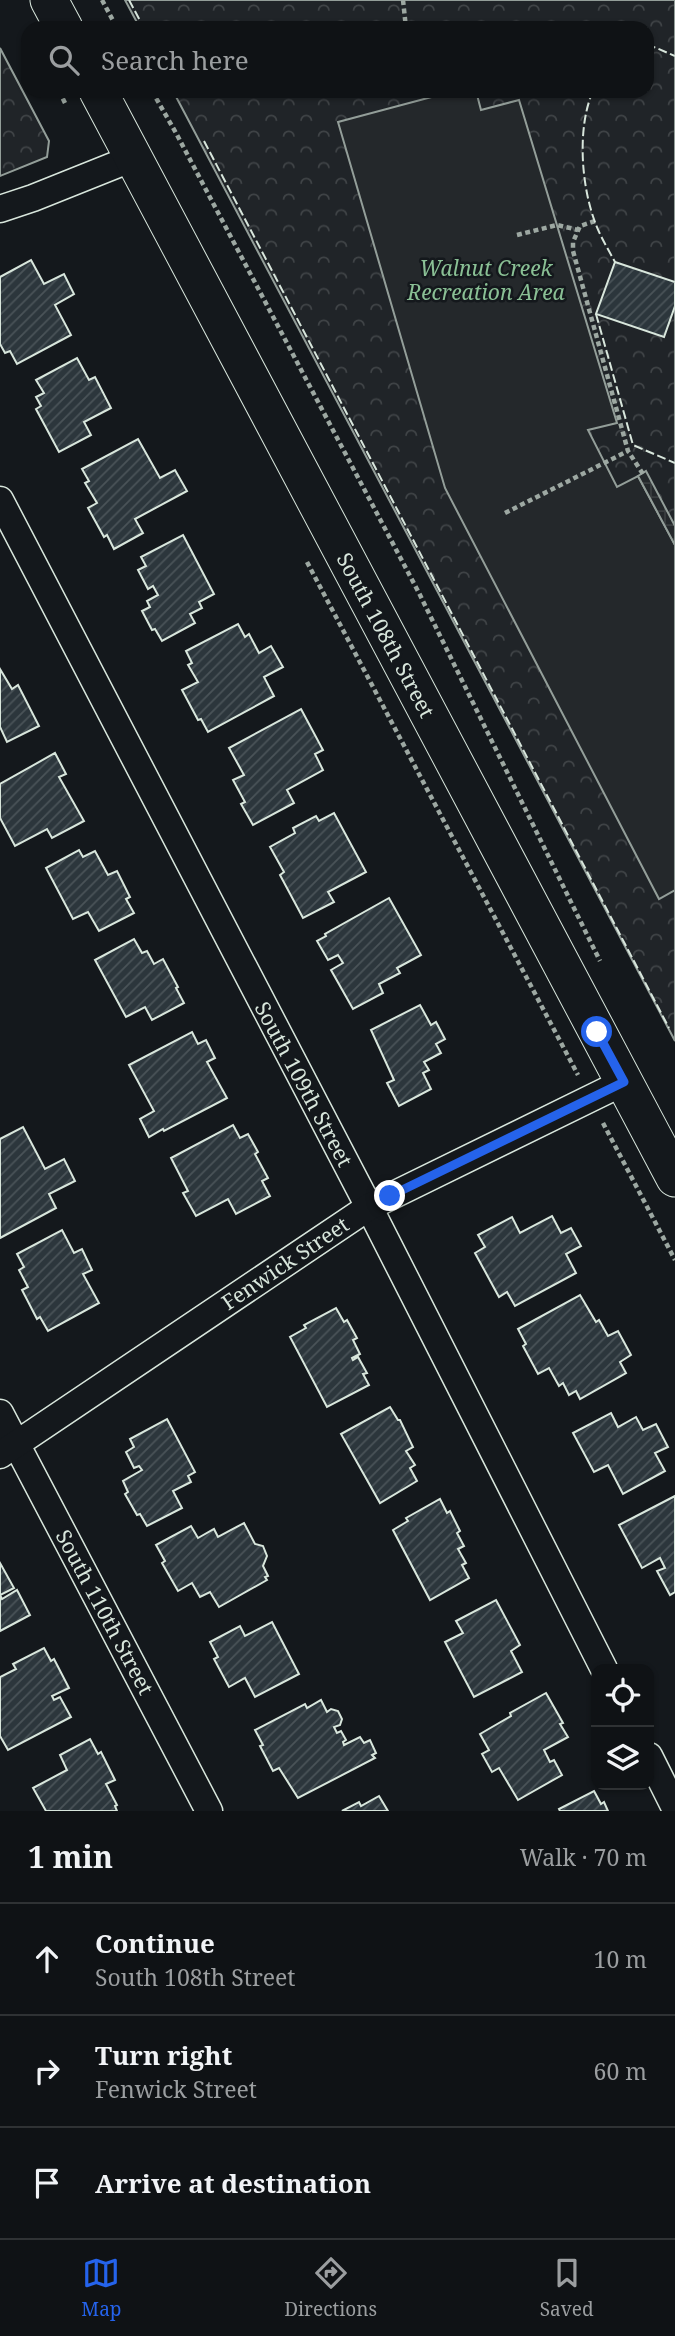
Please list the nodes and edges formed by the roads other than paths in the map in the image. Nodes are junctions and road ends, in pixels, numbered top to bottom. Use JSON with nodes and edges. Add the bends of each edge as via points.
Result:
{"nodes":[{"id":1,"x":49,"y":0,"type":"edge"},
{"id":2,"x":60,"y":21,"type":"edge"},
{"id":3,"x":84,"y":102,"type":"edge"},
{"id":4,"x":133,"y":158,"type":"junction"},
{"id":5,"x":0,"y":209,"type":"edge"},
{"id":6,"x":0,"y":500,"type":"edge"},
{"id":7,"x":624,"y":1082,"type":"junction"},
{"id":8,"x":675,"y":1178,"type":"edge"},
{"id":9,"x":369,"y":1207,"type":"junction"},
{"id":10,"x":0,"y":1413,"type":"edge"},
{"id":11,"x":8,"y":1449,"type":"edge"},
{"id":12,"x":601,"y":1664,"type":"edge"},
{"id":13,"x":654,"y":1766,"type":"edge"},
{"id":14,"x":675,"y":1808,"type":"edge"},
{"id":15,"x":209,"y":1811,"type":"edge"}],
"edges":[{"from":1,"to":2,"type":"street"},
{"from":3,"to":4,"type":"street","name":"South 108th Street"},
{"from":4,"to":5,"type":"street"},
{"from":4,"to":7,"type":"street","name":"South 108th Street"},
{"from":6,"to":9,"type":"street","name":"South 109th Street"},
{"from":7,"to":8,"type":"street","name":"South 108th Street"},
{"from":7,"to":9,"type":"street","name":"Fenwick Street"},
{"from":9,"to":11,"type":"street","name":"Fenwick Street"},
{"from":9,"to":12,"type":"street","name":"South 109th Street"},
{"from":10,"to":11,"type":"street","name":"South 110th Street"},
{"from":11,"to":15,"type":"street","name":"South 110th Street"},
{"from":13,"to":14,"type":"street"}]}
